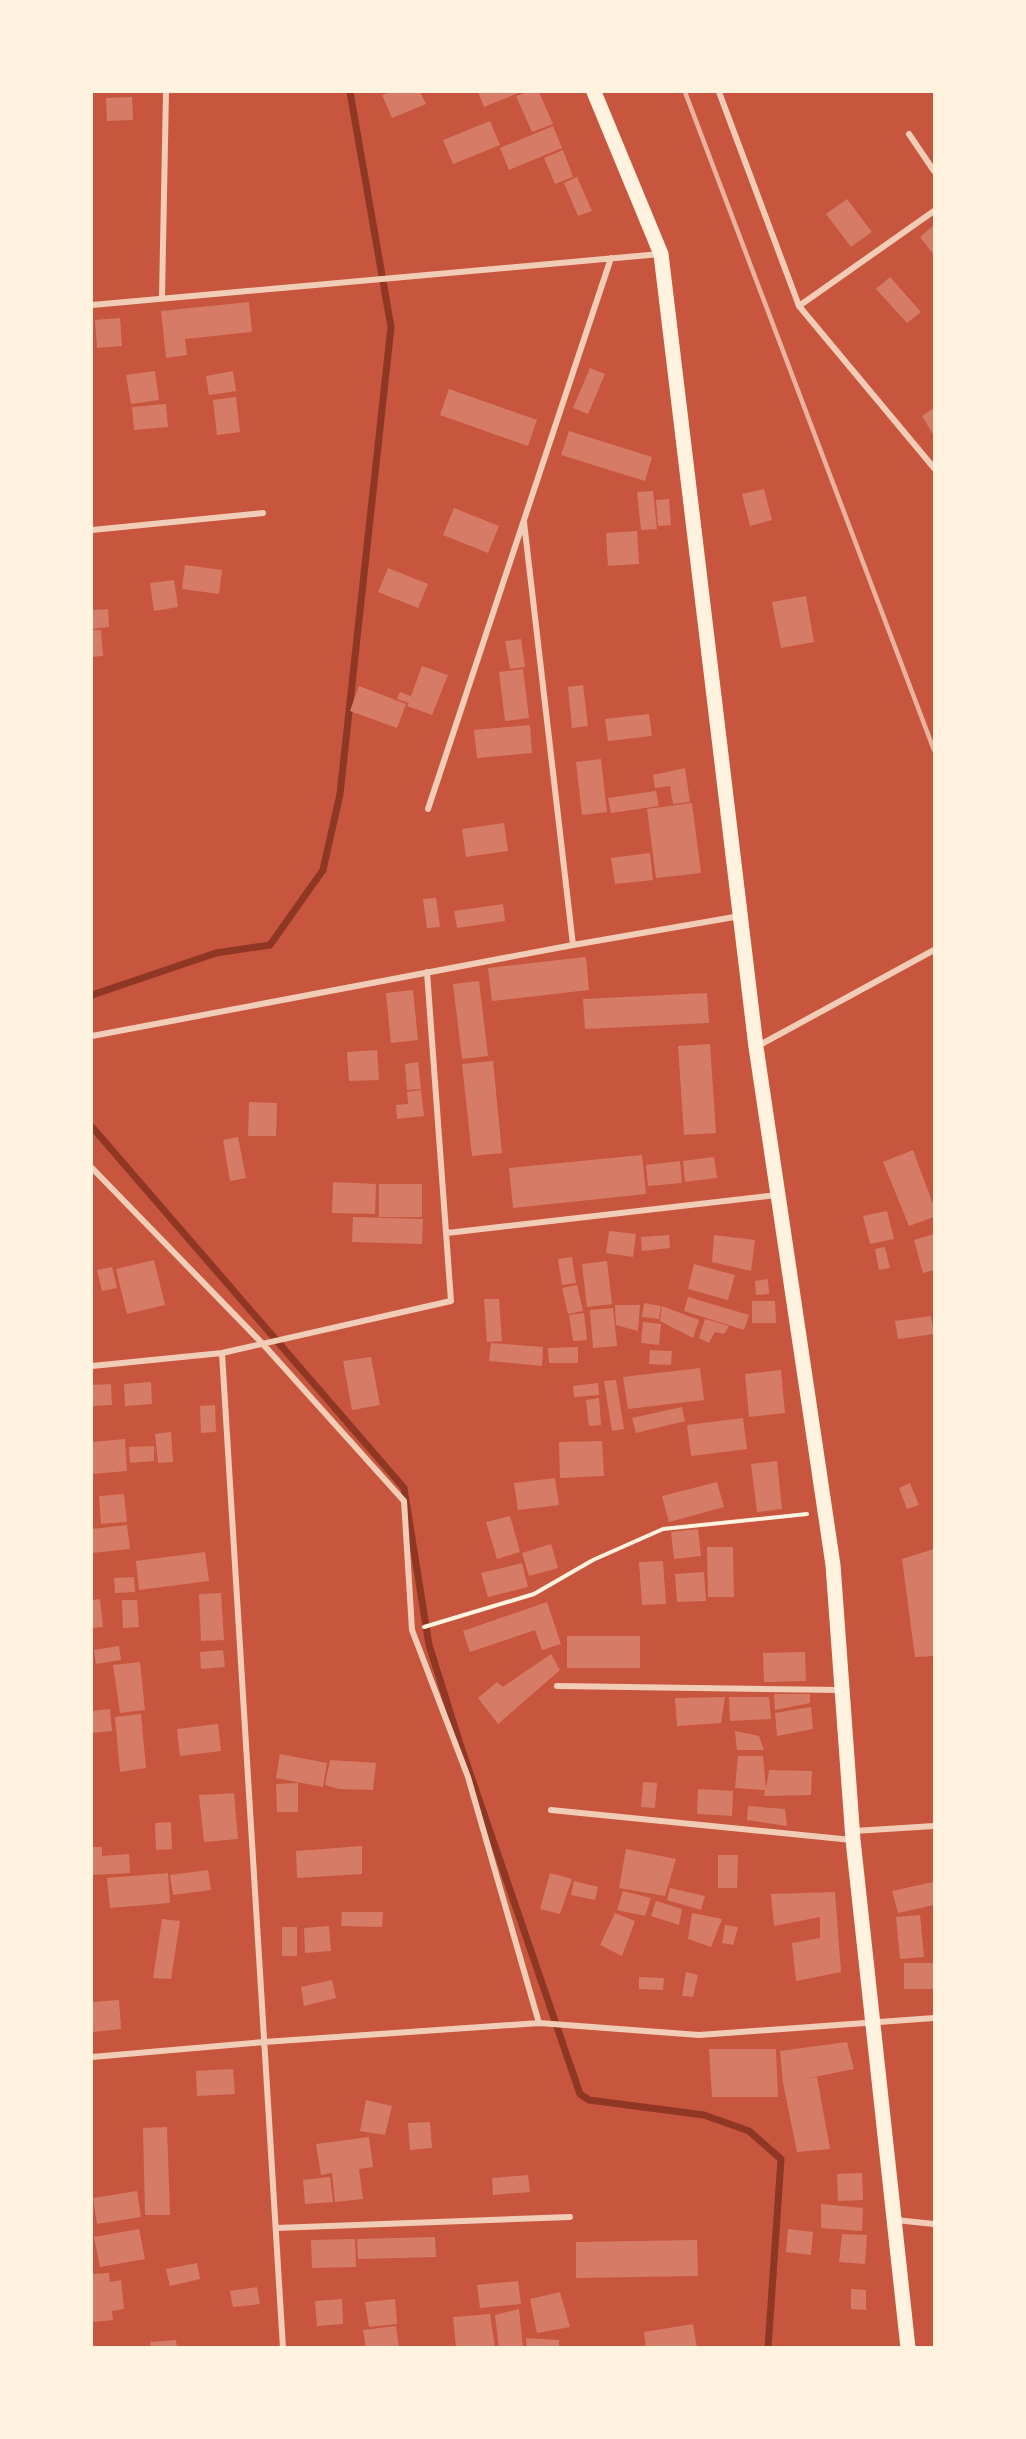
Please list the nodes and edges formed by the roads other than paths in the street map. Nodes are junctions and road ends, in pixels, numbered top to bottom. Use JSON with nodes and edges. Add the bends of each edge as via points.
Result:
{"nodes":[{"id":1,"x":166,"y":92,"type":"edge"},
{"id":2,"x":594,"y":92,"type":"edge"},
{"id":3,"x":720,"y":92,"type":"edge"},
{"id":4,"x":909,"y":134,"type":"dead end"},
{"id":5,"x":934,"y":171,"type":"edge"},
{"id":6,"x":934,"y":211,"type":"edge"},
{"id":7,"x":661,"y":254,"type":"junction"},
{"id":8,"x":611,"y":258,"type":"junction"},
{"id":9,"x":162,"y":297,"type":"junction"},
{"id":10,"x":92,"y":305,"type":"edge"},
{"id":11,"x":800,"y":306,"type":"junction"},
{"id":12,"x":934,"y":468,"type":"edge"},
{"id":13,"x":263,"y":513,"type":"dead end"},
{"id":14,"x":524,"y":520,"type":"junction"},
{"id":15,"x":92,"y":530,"type":"edge"},
{"id":16,"x":428,"y":809,"type":"dead end"},
{"id":17,"x":740,"y":916,"type":"junction"},
{"id":18,"x":573,"y":945,"type":"junction"},
{"id":19,"x":934,"y":950,"type":"edge"},
{"id":20,"x":427,"y":972,"type":"junction"},
{"id":21,"x":92,"y":1036,"type":"edge"},
{"id":22,"x":756,"y":1047,"type":"junction"},
{"id":23,"x":92,"y":1168,"type":"edge"},
{"id":24,"x":778,"y":1195,"type":"junction"},
{"id":25,"x":447,"y":1233,"type":"junction"},
{"id":26,"x":261,"y":1342,"type":"junction"},
{"id":27,"x":222,"y":1353,"type":"junction"},
{"id":28,"x":92,"y":1366,"type":"edge"},
{"id":29,"x":556,"y":1686,"type":"dead end"},
{"id":30,"x":841,"y":1690,"type":"junction"},
{"id":31,"x":551,"y":1810,"type":"dead end"},
{"id":32,"x":934,"y":1826,"type":"edge"},
{"id":33,"x":852,"y":1836,"type":"junction"},
{"id":34,"x":934,"y":2018,"type":"edge"},
{"id":35,"x":873,"y":2021,"type":"junction"},
{"id":36,"x":539,"y":2023,"type":"junction"},
{"id":37,"x":264,"y":2042,"type":"junction"},
{"id":38,"x":92,"y":2057,"type":"edge"},
{"id":39,"x":570,"y":2217,"type":"dead end"},
{"id":40,"x":894,"y":2220,"type":"junction"},
{"id":41,"x":934,"y":2224,"type":"edge"},
{"id":42,"x":276,"y":2228,"type":"junction"},
{"id":43,"x":283,"y":2348,"type":"edge"},
{"id":44,"x":908,"y":2348,"type":"edge"}],
"edges":[{"from":1,"to":9,"type":"street"},
{"from":2,"to":7,"type":"main road"},
{"from":3,"to":11,"type":"street"},
{"from":4,"to":5,"type":"street"},
{"from":6,"to":11,"type":"street"},
{"from":7,"to":8,"type":"street"},
{"from":7,"to":17,"type":"main road"},
{"from":8,"to":9,"type":"street"},
{"from":8,"to":14,"type":"street"},
{"from":9,"to":10,"type":"street"},
{"from":11,"to":12,"type":"street"},
{"from":13,"to":15,"type":"street"},
{"from":14,"to":16,"type":"street"},
{"from":14,"to":18,"type":"street"},
{"from":17,"to":18,"type":"street"},
{"from":17,"to":22,"type":"main road"},
{"from":18,"to":20,"type":"street"},
{"from":19,"to":22,"type":"street"},
{"from":20,"to":21,"type":"street"},
{"from":20,"to":25,"type":"street"},
{"from":22,"to":24,"type":"main road"},
{"from":23,"to":26,"type":"street"},
{"from":24,"to":25,"type":"street"},
{"from":24,"to":30,"type":"main road","via":[[833,1565]]},
{"from":25,"to":26,"type":"street","via":[[451,1301]]},
{"from":26,"to":27,"type":"street"},
{"from":26,"to":36,"type":"street","via":[[404,1501],[412,1630],[468,1777]]},
{"from":27,"to":28,"type":"street"},
{"from":27,"to":37,"type":"street"},
{"from":29,"to":30,"type":"street"},
{"from":30,"to":33,"type":"main road"},
{"from":31,"to":33,"type":"street"},
{"from":32,"to":33,"type":"street"},
{"from":33,"to":35,"type":"main road"},
{"from":34,"to":35,"type":"street"},
{"from":35,"to":36,"type":"street","via":[[699,2035]]},
{"from":35,"to":40,"type":"main road"},
{"from":36,"to":37,"type":"street"},
{"from":37,"to":38,"type":"street"},
{"from":37,"to":42,"type":"street"},
{"from":39,"to":42,"type":"street"},
{"from":40,"to":41,"type":"street"},
{"from":40,"to":44,"type":"main road"},
{"from":42,"to":43,"type":"street"}]}
